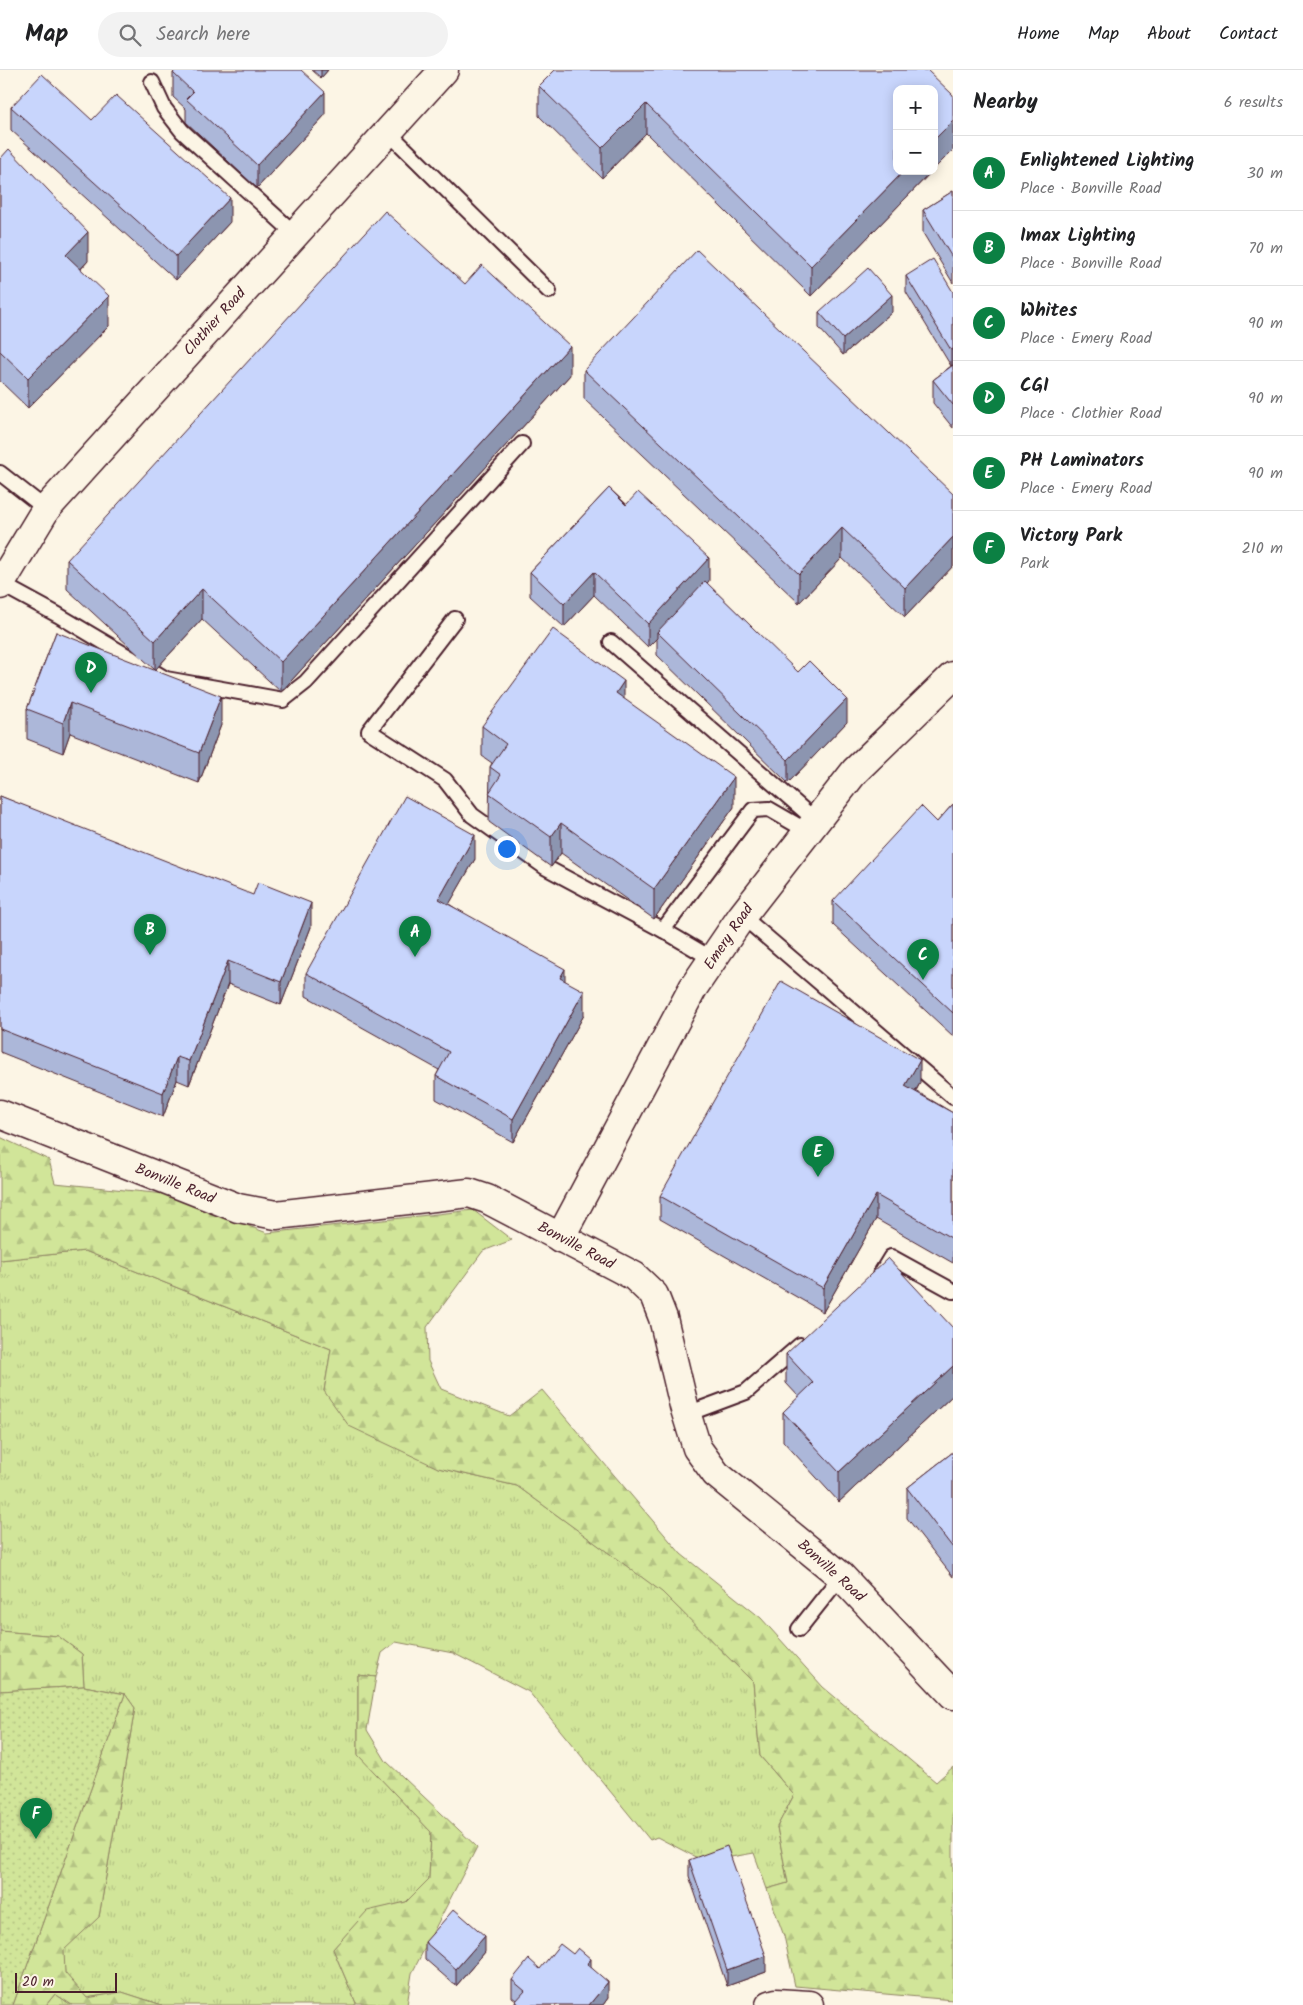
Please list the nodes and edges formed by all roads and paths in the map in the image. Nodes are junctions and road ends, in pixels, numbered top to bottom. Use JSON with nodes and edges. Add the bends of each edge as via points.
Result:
{"nodes":[{"id":1,"x":444,"y":70,"type":"edge"},
{"id":2,"x":152,"y":82,"type":"dead end"},
{"id":3,"x":388,"y":132,"type":"junction"},
{"id":4,"x":295,"y":234,"type":"junction"},
{"id":5,"x":549,"y":291,"type":"dead end"},
{"id":6,"x":522,"y":444,"type":"dead end"},
{"id":7,"x":0,"y":473,"type":"edge"},
{"id":8,"x":46,"y":509,"type":"junction"},
{"id":9,"x":0,"y":585,"type":"edge"},
{"id":10,"x":455,"y":619,"type":"dead end"},
{"id":11,"x":611,"y":642,"type":"dead end"},
{"id":12,"x":953,"y":676,"type":"edge"},
{"id":13,"x":811,"y":825,"type":"junction"},
{"id":14,"x":742,"y":916,"type":"junction"},
{"id":15,"x":663,"y":930,"type":"junction"},
{"id":16,"x":714,"y":960,"type":"junction"},
{"id":17,"x":953,"y":1097,"type":"edge"},
{"id":18,"x":0,"y":1114,"type":"edge"},
{"id":19,"x":560,"y":1238,"type":"junction"},
{"id":20,"x":872,"y":1282,"type":"edge"},
{"id":21,"x":953,"y":1291,"type":"edge"},
{"id":22,"x":812,"y":1334,"type":"edge"},
{"id":23,"x":687,"y":1414,"type":"junction"},
{"id":24,"x":841,"y":1576,"type":"junction"},
{"id":25,"x":799,"y":1629,"type":"dead end"},
{"id":26,"x":953,"y":1695,"type":"edge"},
{"id":27,"x":770,"y":2005,"type":"edge"},
{"id":28,"x":809,"y":2005,"type":"edge"}],
"edges":[{"from":1,"to":3,"type":"street","name":"Clothier Road"},
{"from":2,"to":4,"type":"lane","via":[[164,108],[182,131]]},
{"from":3,"to":4,"type":"street","name":"Clothier Road"},
{"from":3,"to":5,"type":"lane"},
{"from":4,"to":8,"type":"street","name":"Clothier Road"},
{"from":6,"to":9,"type":"lane","via":[[306,682],[283,700],[166,679],[58,614]]},
{"from":7,"to":8,"type":"lane"},
{"from":8,"to":9,"type":"street","name":"Clothier Road"},
{"from":10,"to":15,"type":"lane","via":[[369,731],[446,780],[472,815],[544,867]]},
{"from":11,"to":13,"type":"lane"},
{"from":12,"to":13,"type":"street","name":"Emery Road","via":[[854,771]]},
{"from":13,"to":14,"type":"street","name":"Emery Road"},
{"from":13,"to":15,"type":"lane","via":[[769,809],[753,810]]},
{"from":14,"to":16,"type":"street","name":"Emery Road"},
{"from":14,"to":17,"type":"lane"},
{"from":15,"to":16,"type":"lane"},
{"from":16,"to":19,"type":"street","name":"Emery Road","via":[[694,988]]},
{"from":18,"to":19,"type":"street","name":"Bonville Road","via":[[238,1208],[276,1215],[469,1193],[487,1199]]},
{"from":19,"to":23,"type":"street","name":"Bonville Road","via":[[634,1276],[654,1296],[663,1318]]},
{"from":20,"to":21,"type":"lane","via":[[891,1257]]},
{"from":22,"to":23,"type":"lane","via":[[746,1392]]},
{"from":23,"to":24,"type":"street","name":"Bonville Road","via":[[697,1448],[716,1474]]},
{"from":24,"to":25,"type":"lane"},
{"from":24,"to":26,"type":"street","name":"Bonville Road"},
{"from":27,"to":28,"type":"street"}]}
